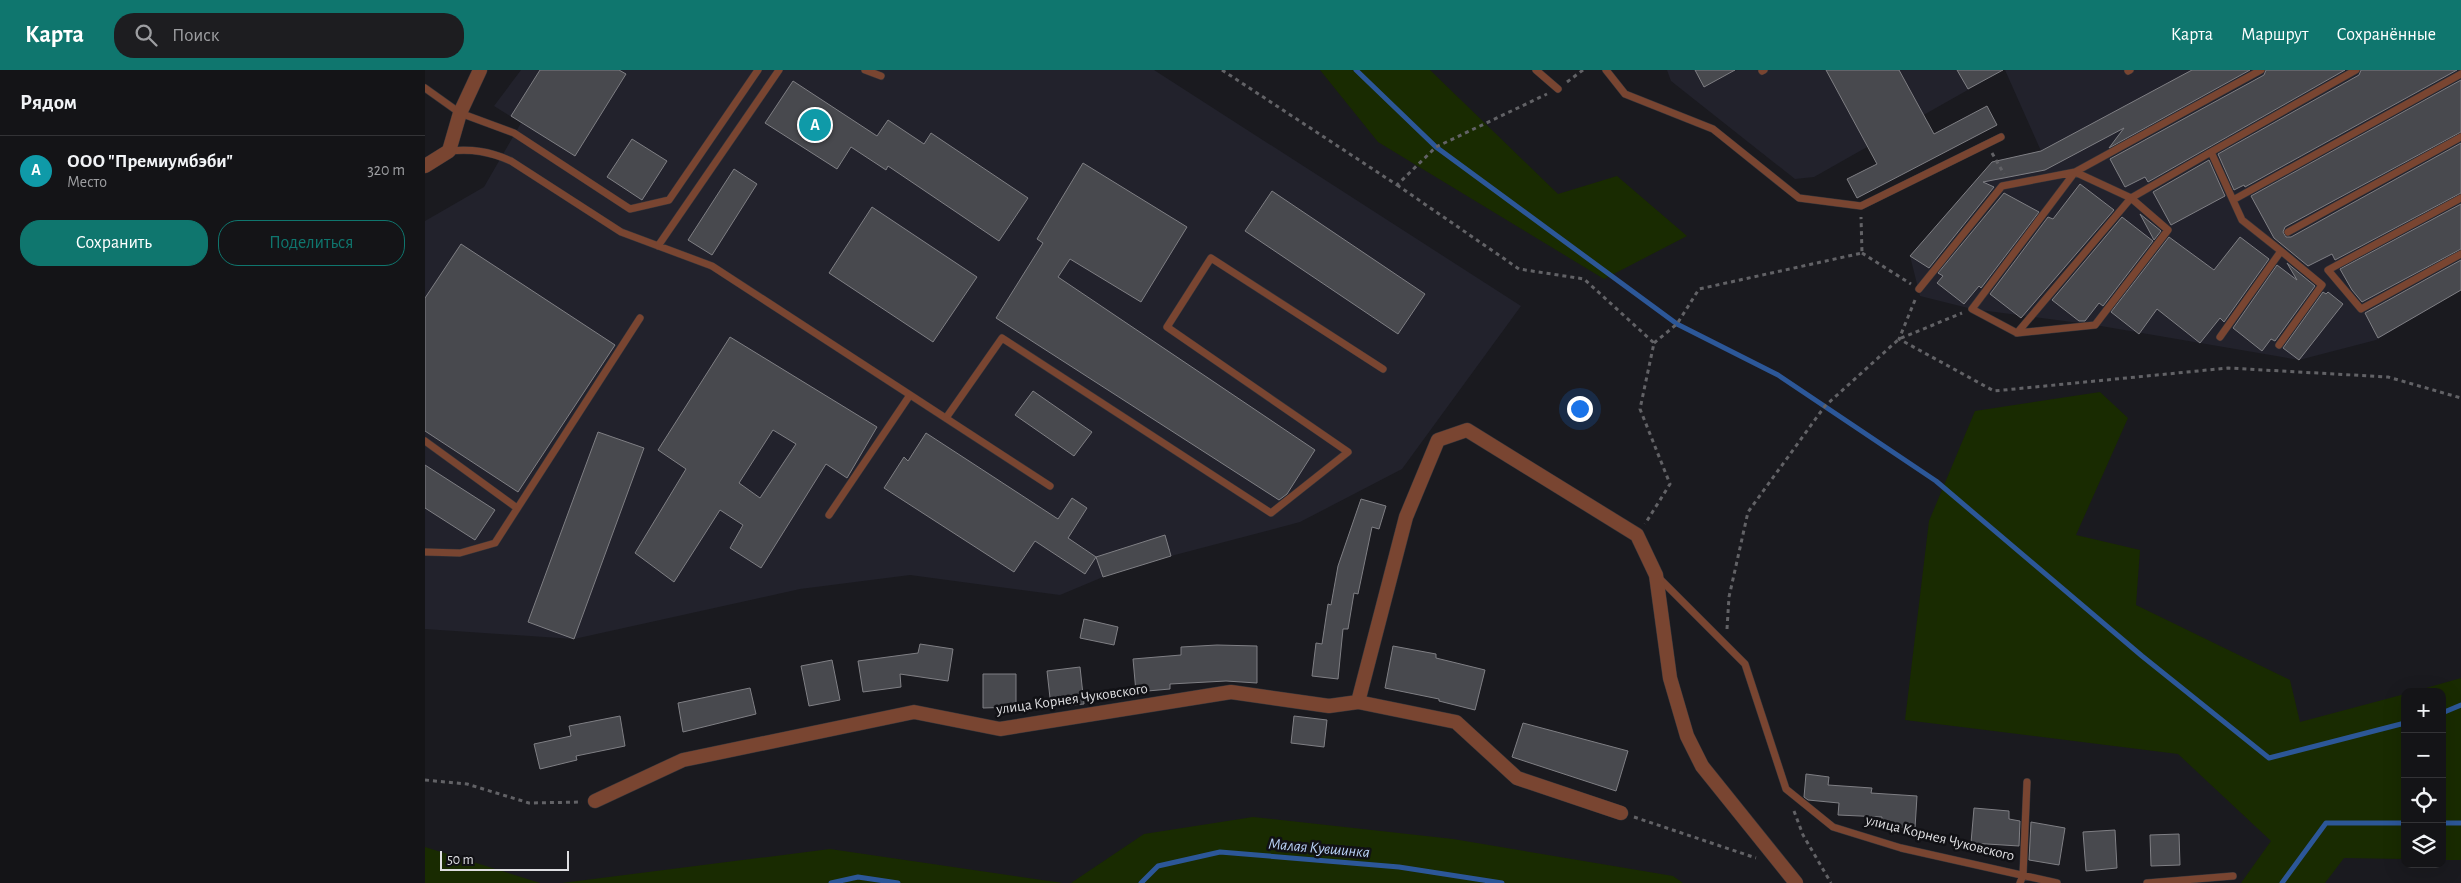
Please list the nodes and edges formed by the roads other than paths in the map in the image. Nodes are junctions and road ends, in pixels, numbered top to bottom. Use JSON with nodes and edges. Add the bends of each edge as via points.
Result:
{"nodes":[{"id":1,"x":480,"y":70,"type":"edge"},
{"id":2,"x":758,"y":70,"type":"edge"},
{"id":3,"x":779,"y":70,"type":"edge"},
{"id":4,"x":865,"y":70,"type":"edge"},
{"id":5,"x":1536,"y":70,"type":"edge"},
{"id":6,"x":1606,"y":70,"type":"edge"},
{"id":7,"x":2261,"y":70,"type":"edge"},
{"id":8,"x":2356,"y":70,"type":"edge"},
{"id":9,"x":2461,"y":74,"type":"edge"},
{"id":10,"x":881,"y":76,"type":"dead end"},
{"id":11,"x":425,"y":88,"type":"edge"},
{"id":12,"x":1559,"y":89,"type":"road end"},
{"id":13,"x":460,"y":113,"type":"junction"},
{"id":14,"x":2461,"y":136,"type":"edge"},
{"id":15,"x":2001,"y":137,"type":"dead end"},
{"id":16,"x":449,"y":151,"type":"junction"},
{"id":17,"x":2211,"y":152,"type":"junction"},
{"id":18,"x":425,"y":166,"type":"edge"},
{"id":19,"x":2075,"y":172,"type":"junction"},
{"id":20,"x":2131,"y":198,"type":"junction"},
{"id":21,"x":2461,"y":198,"type":"edge"},
{"id":22,"x":2233,"y":200,"type":"junction"},
{"id":23,"x":2288,"y":232,"type":"dead end"},
{"id":24,"x":658,"y":246,"type":"junction"},
{"id":25,"x":2281,"y":251,"type":"junction"},
{"id":26,"x":2461,"y":254,"type":"edge"},
{"id":27,"x":1919,"y":289,"type":"road end"},
{"id":28,"x":640,"y":318,"type":"dead end"},
{"id":29,"x":2017,"y":333,"type":"junction"},
{"id":30,"x":2220,"y":337,"type":"dead end"},
{"id":31,"x":2279,"y":345,"type":"dead end"},
{"id":32,"x":1383,"y":369,"type":"dead end"},
{"id":33,"x":911,"y":395,"type":"junction"},
{"id":34,"x":946,"y":418,"type":"junction"},
{"id":35,"x":425,"y":441,"type":"edge"},
{"id":36,"x":1050,"y":486,"type":"dead end"},
{"id":37,"x":517,"y":508,"type":"junction"},
{"id":38,"x":829,"y":515,"type":"dead end"},
{"id":39,"x":425,"y":552,"type":"edge"},
{"id":40,"x":1656,"y":575,"type":"junction"},
{"id":41,"x":1358,"y":702,"type":"junction"},
{"id":42,"x":2027,"y":782,"type":"dead end"},
{"id":43,"x":595,"y":801,"type":"road end"},
{"id":44,"x":1621,"y":813,"type":"road end"},
{"id":45,"x":2023,"y":875,"type":"junction"},
{"id":46,"x":2233,"y":876,"type":"dead end"},
{"id":47,"x":1796,"y":883,"type":"edge"},
{"id":48,"x":2020,"y":883,"type":"edge"},
{"id":49,"x":2057,"y":883,"type":"edge"},
{"id":50,"x":2147,"y":883,"type":"edge"}],
"edges":[{"from":1,"to":13,"type":"street"},
{"from":2,"to":13,"type":"lane","via":[[669,200],[630,210],[515,133]]},
{"from":3,"to":24,"type":"lane"},
{"from":4,"to":10,"type":"lane"},
{"from":5,"to":12,"type":"lane"},
{"from":6,"to":15,"type":"lane","via":[[1625,94],[1713,129],[1799,198],[1861,206]]},
{"from":7,"to":19,"type":"lane"},
{"from":8,"to":17,"type":"lane"},
{"from":9,"to":22,"type":"lane"},
{"from":11,"to":13,"type":"lane"},
{"from":13,"to":16,"type":"street"},
{"from":14,"to":23,"type":"lane"},
{"from":16,"to":18,"type":"street"},
{"from":16,"to":24,"type":"lane","via":[[471,149],[501,157],[621,232]]},
{"from":17,"to":20,"type":"lane"},
{"from":17,"to":22,"type":"lane"},
{"from":19,"to":20,"type":"lane"},
{"from":19,"to":27,"type":"lane","via":[[2003,186]]},
{"from":19,"to":29,"type":"lane","via":[[1972,309]]},
{"from":20,"to":29,"type":"lane"},
{"from":20,"to":29,"type":"lane","via":[[2168,230],[2095,325]]},
{"from":21,"to":26,"type":"lane","via":[[2328,270],[2361,309]]},
{"from":22,"to":25,"type":"lane","via":[[2242,220]]},
{"from":24,"to":33,"type":"lane","via":[[712,266]]},
{"from":25,"to":30,"type":"lane"},
{"from":25,"to":31,"type":"lane","via":[[2322,285]]},
{"from":28,"to":37,"type":"lane"},
{"from":32,"to":34,"type":"lane","via":[[1211,258],[1167,327],[1348,452],[1271,513],[1002,338]]},
{"from":33,"to":34,"type":"lane"},
{"from":33,"to":38,"type":"lane"},
{"from":34,"to":36,"type":"lane"},
{"from":35,"to":37,"type":"lane"},
{"from":37,"to":39,"type":"lane","via":[[495,543],[460,553]]},
{"from":40,"to":41,"type":"street","via":[[1637,535],[1467,430],[1438,440],[1406,517]]},
{"from":40,"to":45,"type":"lane","name":"улица Корнея Чуковского","via":[[1745,664],[1786,789],[1833,827],[1901,848]]},
{"from":40,"to":47,"type":"street","via":[[1669,678],[1687,736],[1702,766]]},
{"from":41,"to":43,"type":"street","name":"улица Корнея Чуковского","via":[[1329,706],[1231,692],[1000,729],[914,712],[683,760]]},
{"from":41,"to":44,"type":"street","name":"улица Корнея Чуковского","via":[[1456,722],[1517,778]]},
{"from":42,"to":45,"type":"lane"},
{"from":45,"to":48,"type":"lane"},
{"from":45,"to":49,"type":"lane","name":"улица Корнея Чуковского"},
{"from":46,"to":50,"type":"lane"}]}
